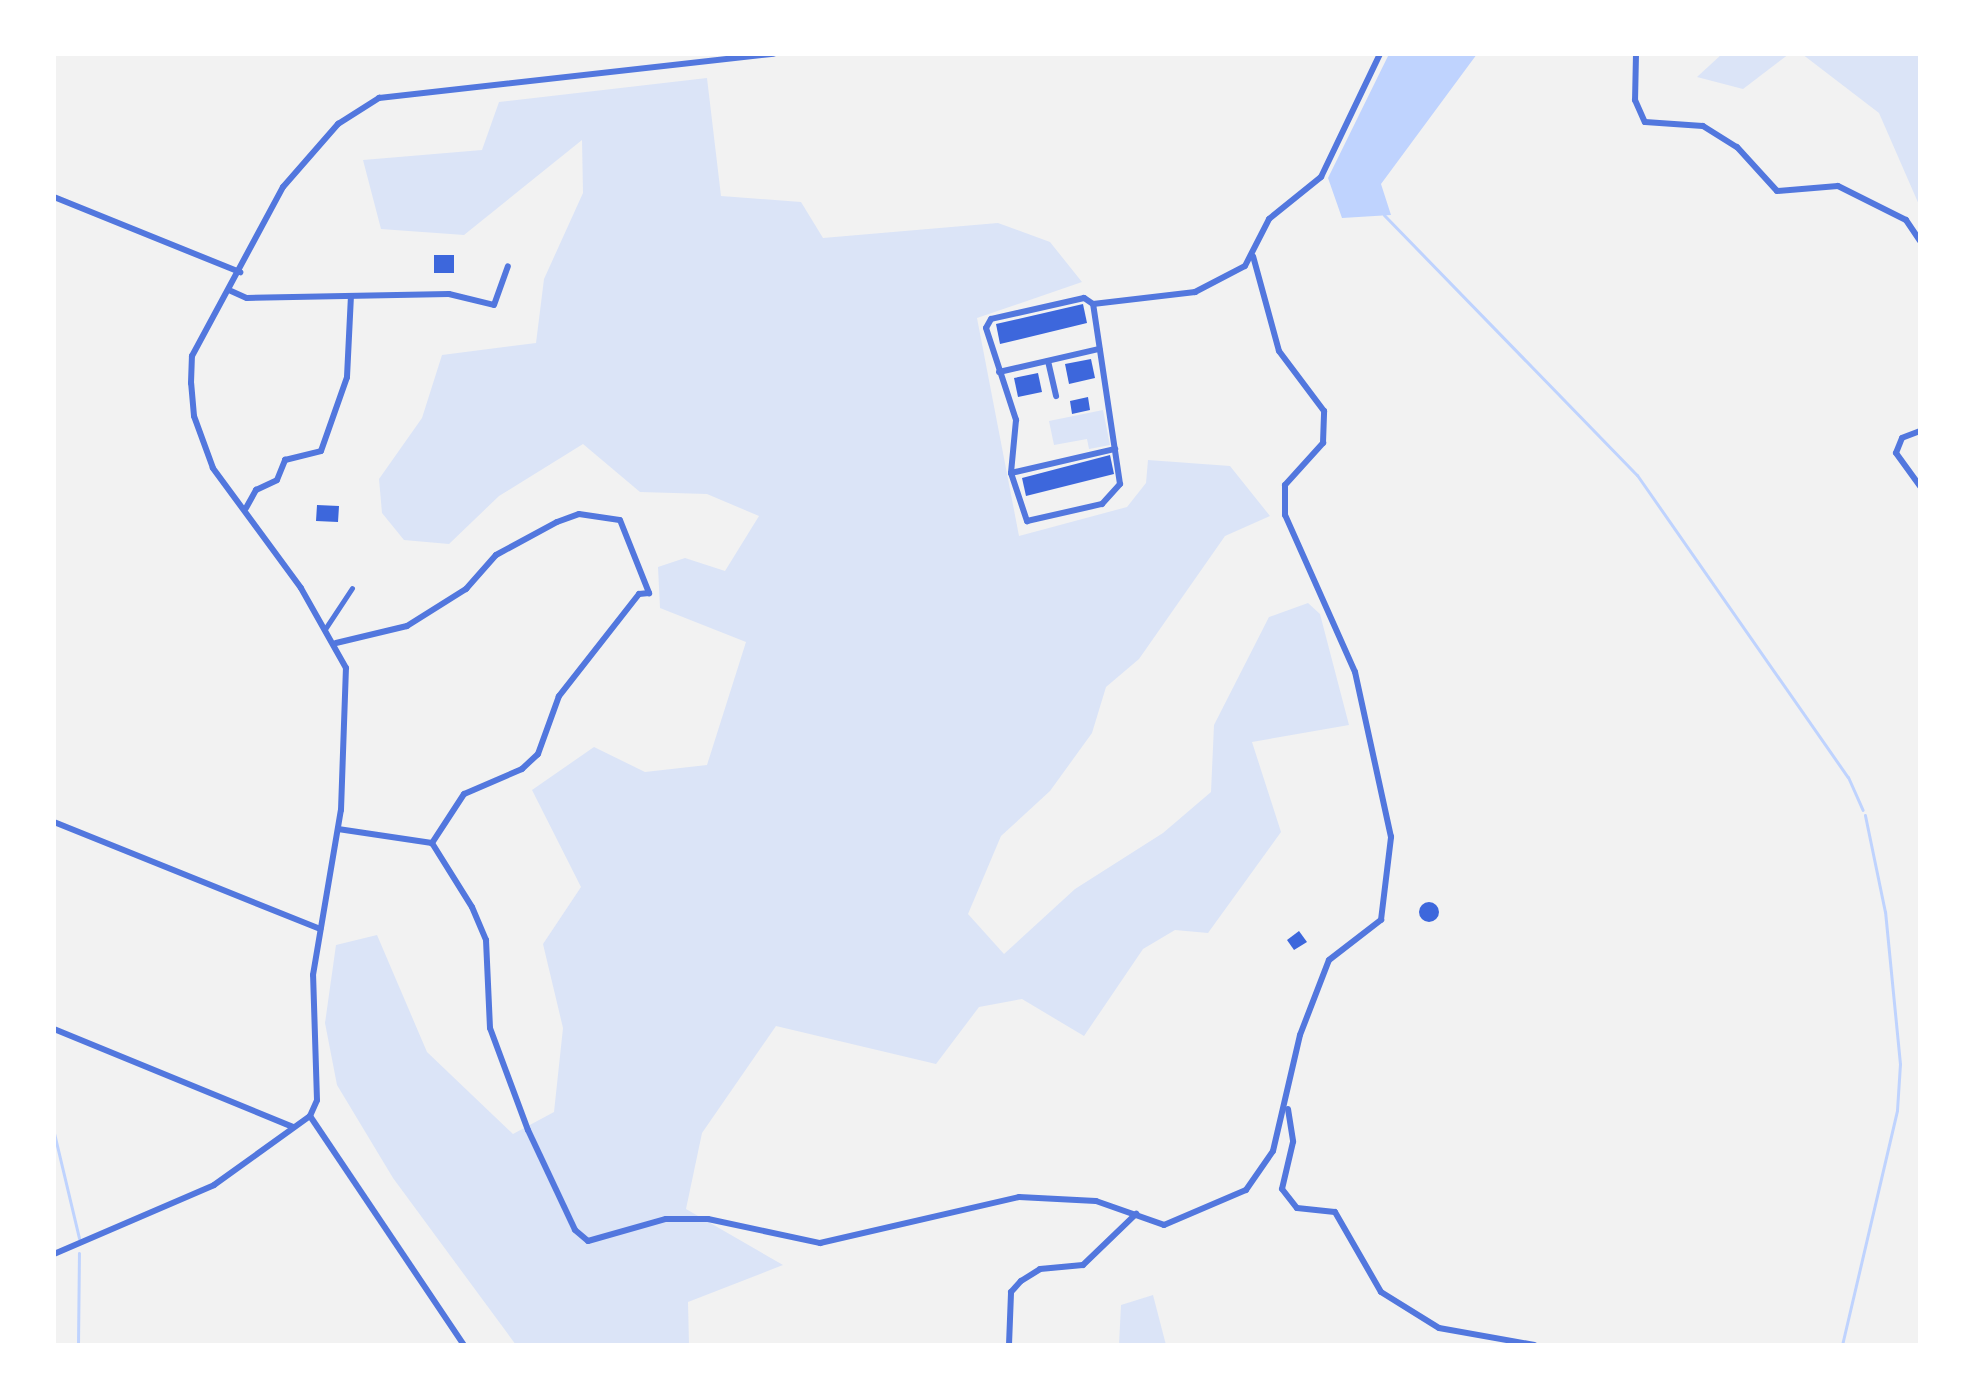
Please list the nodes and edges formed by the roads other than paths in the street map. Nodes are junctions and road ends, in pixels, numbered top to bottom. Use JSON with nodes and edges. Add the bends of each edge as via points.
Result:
{"nodes":[{"id":1,"x":774,"y":54,"type":"edge"},
{"id":2,"x":1380,"y":54,"type":"edge"},
{"id":3,"x":1636,"y":54,"type":"edge"},
{"id":4,"x":54,"y":197,"type":"edge"},
{"id":5,"x":1920,"y":241,"type":"edge"},
{"id":6,"x":1253,"y":256,"type":"junction"},
{"id":7,"x":508,"y":266,"type":"dead end"},
{"id":8,"x":240,"y":272,"type":"junction"},
{"id":9,"x":231,"y":291,"type":"junction"},
{"id":10,"x":351,"y":296,"type":"junction"},
{"id":11,"x":1093,"y":304,"type":"junction"},
{"id":12,"x":1099,"y":349,"type":"junction"},
{"id":13,"x":1048,"y":361,"type":"junction"},
{"id":14,"x":999,"y":372,"type":"junction"},
{"id":15,"x":1056,"y":396,"type":"dead end"},
{"id":16,"x":1920,"y":431,"type":"edge"},
{"id":17,"x":1115,"y":449,"type":"junction"},
{"id":18,"x":1011,"y":473,"type":"junction"},
{"id":19,"x":1920,"y":486,"type":"edge"},
{"id":20,"x":246,"y":508,"type":"junction"},
{"id":21,"x":352,"y":588,"type":"dead end"},
{"id":22,"x":325,"y":629,"type":"junction"},
{"id":23,"x":336,"y":643,"type":"junction"},
{"id":24,"x":54,"y":822,"type":"edge"},
{"id":25,"x":338,"y":829,"type":"junction"},
{"id":26,"x":432,"y":843,"type":"junction"},
{"id":27,"x":320,"y":929,"type":"junction"},
{"id":28,"x":54,"y":1029,"type":"edge"},
{"id":29,"x":1288,"y":1109,"type":"junction"},
{"id":30,"x":310,"y":1116,"type":"junction"},
{"id":31,"x":293,"y":1127,"type":"junction"},
{"id":32,"x":1136,"y":1214,"type":"junction"},
{"id":33,"x":54,"y":1254,"type":"edge"},
{"id":34,"x":464,"y":1345,"type":"edge"},
{"id":35,"x":1009,"y":1345,"type":"edge"},
{"id":36,"x":1534,"y":1345,"type":"edge"}],
"edges":[{"from":1,"to":8,"type":"street","via":[[369,102],[338,124],[283,187]]},
{"from":2,"to":6,"type":"street","via":[[1321,177],[1269,219]]},
{"from":3,"to":5,"type":"street","via":[[1635,100],[1645,122],[1703,126],[1737,147],[1777,191],[1838,186],[1906,220]]},
{"from":4,"to":8,"type":"street"},
{"from":6,"to":11,"type":"street","via":[[1225,280],[1195,292]]},
{"from":6,"to":29,"type":"street","via":[[1279,351],[1324,411],[1323,443],[1282,496],[1355,672],[1391,837],[1381,920],[1329,960],[1300,1035]]},
{"from":7,"to":10,"type":"street","via":[[494,305],[449,294]]},
{"from":8,"to":9,"type":"street"},
{"from":9,"to":10,"type":"street","via":[[247,298]]},
{"from":9,"to":20,"type":"street","via":[[192,356],[191,383],[202,445]]},
{"from":10,"to":20,"type":"street","via":[[347,377],[321,451],[285,460],[277,480],[256,490]]},
{"from":11,"to":12,"type":"street"},
{"from":11,"to":14,"type":"street","via":[[1084,298],[991,319],[986,328]]},
{"from":12,"to":13,"type":"street"},
{"from":12,"to":17,"type":"street"},
{"from":13,"to":14,"type":"street"},
{"from":13,"to":15,"type":"street"},
{"from":14,"to":18,"type":"street","via":[[1016,420]]},
{"from":16,"to":19,"type":"street","via":[[1902,438],[1896,453]]},
{"from":17,"to":18,"type":"street"},
{"from":17,"to":18,"type":"street","via":[[1120,484],[1102,504],[1039,521],[1027,521]]},
{"from":20,"to":22,"type":"street"},
{"from":21,"to":22,"type":"street"},
{"from":22,"to":23,"type":"street"},
{"from":23,"to":25,"type":"street","via":[[346,668]]},
{"from":23,"to":26,"type":"street","via":[[407,626],[466,589],[496,555],[557,522],[579,514],[620,520],[649,593],[639,594],[559,696],[538,754],[522,769],[464,794]]},
{"from":24,"to":27,"type":"street"},
{"from":25,"to":26,"type":"street"},
{"from":25,"to":27,"type":"street"},
{"from":26,"to":32,"type":"street","via":[[486,940],[490,1028],[528,1130],[575,1230],[588,1241],[666,1219],[708,1219],[820,1243],[1019,1197],[1096,1201]]},
{"from":27,"to":30,"type":"street","via":[[312,998],[320,1087]]},
{"from":28,"to":31,"type":"street"},
{"from":29,"to":32,"type":"street","via":[[1273,1151],[1246,1190],[1187,1221],[1164,1225]]},
{"from":29,"to":36,"type":"street","via":[[1293,1142],[1282,1189],[1297,1208],[1335,1212],[1381,1292],[1439,1328]]},
{"from":30,"to":31,"type":"street"},
{"from":30,"to":34,"type":"street"},
{"from":31,"to":33,"type":"street","via":[[214,1185]]},
{"from":32,"to":35,"type":"street","via":[[1083,1265],[1040,1269],[1021,1281],[1011,1292]]}]}
